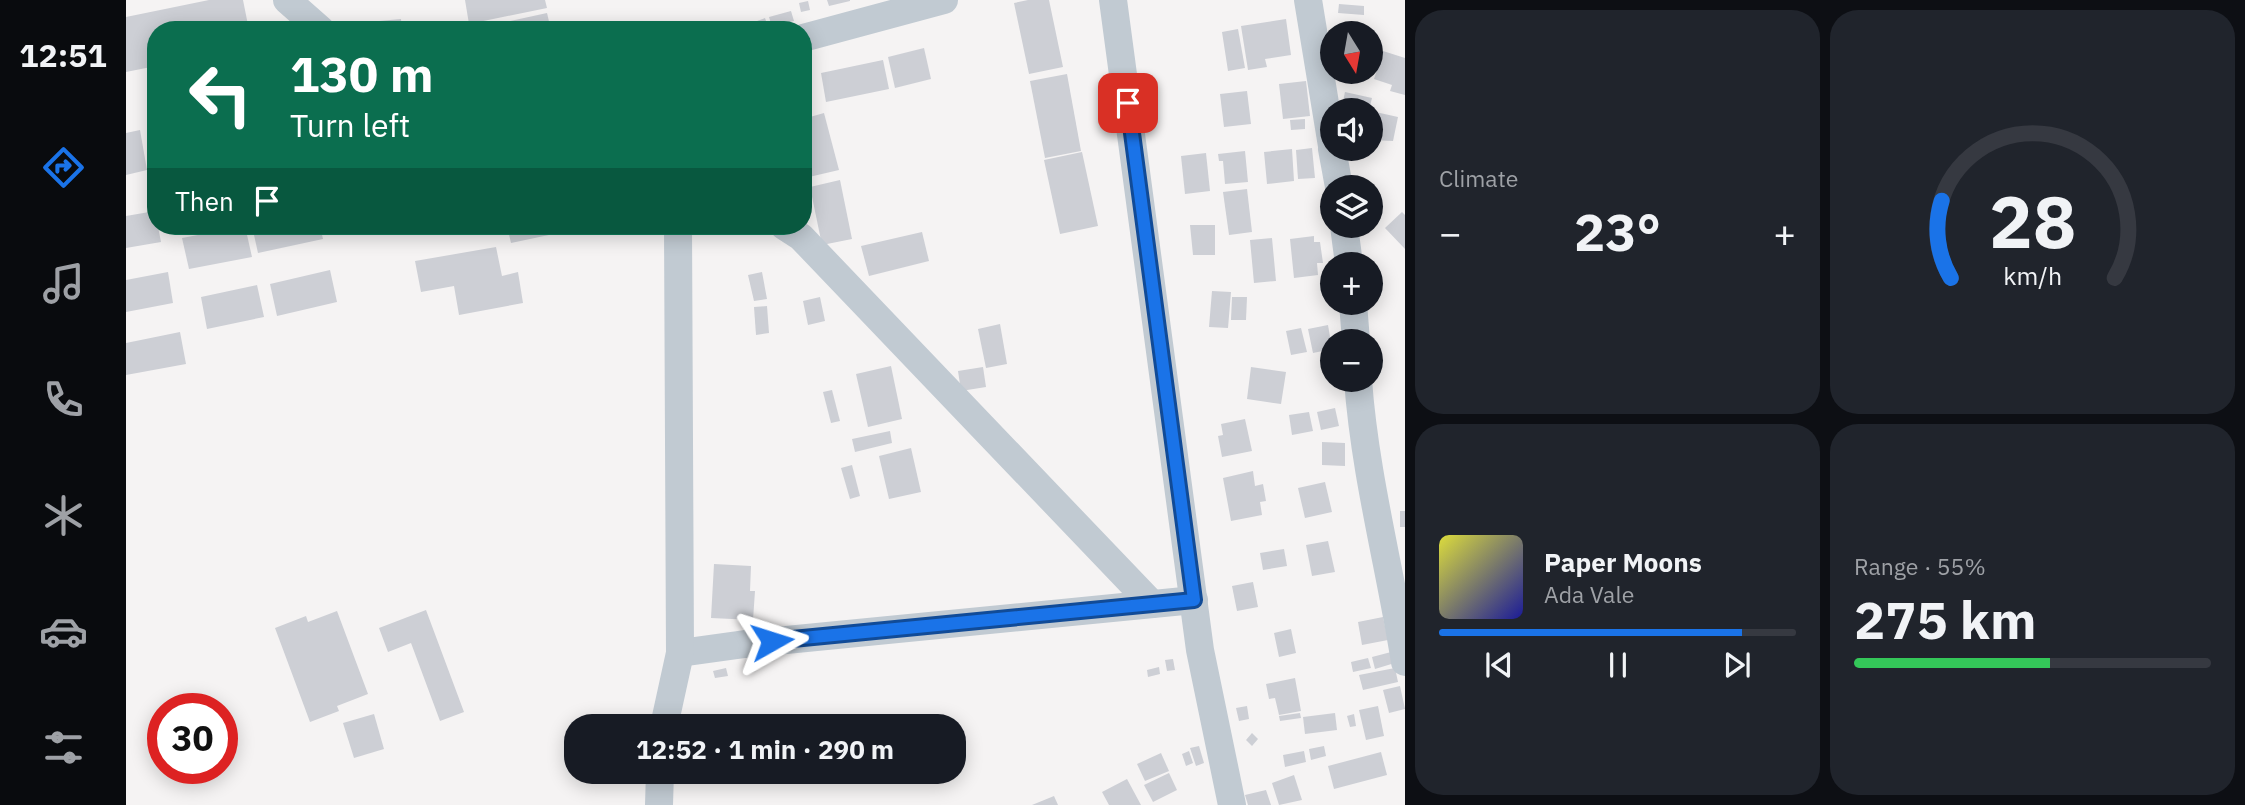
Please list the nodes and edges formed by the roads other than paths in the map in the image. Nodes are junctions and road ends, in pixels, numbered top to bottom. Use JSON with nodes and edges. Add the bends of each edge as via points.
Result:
{"nodes":[{"id":1,"x":288,"y":0,"type":"edge"},
{"id":2,"x":944,"y":0,"type":"edge"},
{"id":3,"x":1113,"y":0,"type":"edge"},
{"id":4,"x":1308,"y":0,"type":"edge"},
{"id":5,"x":311,"y":21,"type":"edge"},
{"id":6,"x":812,"y":36,"type":"edge"},
{"id":7,"x":1324,"y":98,"type":"edge"},
{"id":8,"x":678,"y":235,"type":"edge"},
{"id":9,"x":796,"y":235,"type":"edge"},
{"id":10,"x":1359,"y":392,"type":"edge"},
{"id":11,"x":1194,"y":600,"type":"junction"},
{"id":12,"x":1152,"y":604,"type":"junction"},
{"id":13,"x":680,"y":653,"type":"junction"},
{"id":14,"x":1405,"y":662,"type":"edge"},
{"id":15,"x":667,"y":714,"type":"edge"},
{"id":16,"x":660,"y":784,"type":"edge"},
{"id":17,"x":659,"y":805,"type":"edge"},
{"id":18,"x":1232,"y":805,"type":"edge"}],
"edges":[{"from":1,"to":5,"type":"street"},
{"from":2,"to":6,"type":"street"},
{"from":3,"to":11,"type":"street"},
{"from":4,"to":7,"type":"street"},
{"from":8,"to":13,"type":"street"},
{"from":9,"to":12,"type":"street"},
{"from":10,"to":14,"type":"street","via":[[1376,519]]},
{"from":11,"to":12,"type":"street"},
{"from":11,"to":18,"type":"street"},
{"from":12,"to":13,"type":"street"},
{"from":13,"to":15,"type":"street"},
{"from":16,"to":17,"type":"street"}]}
